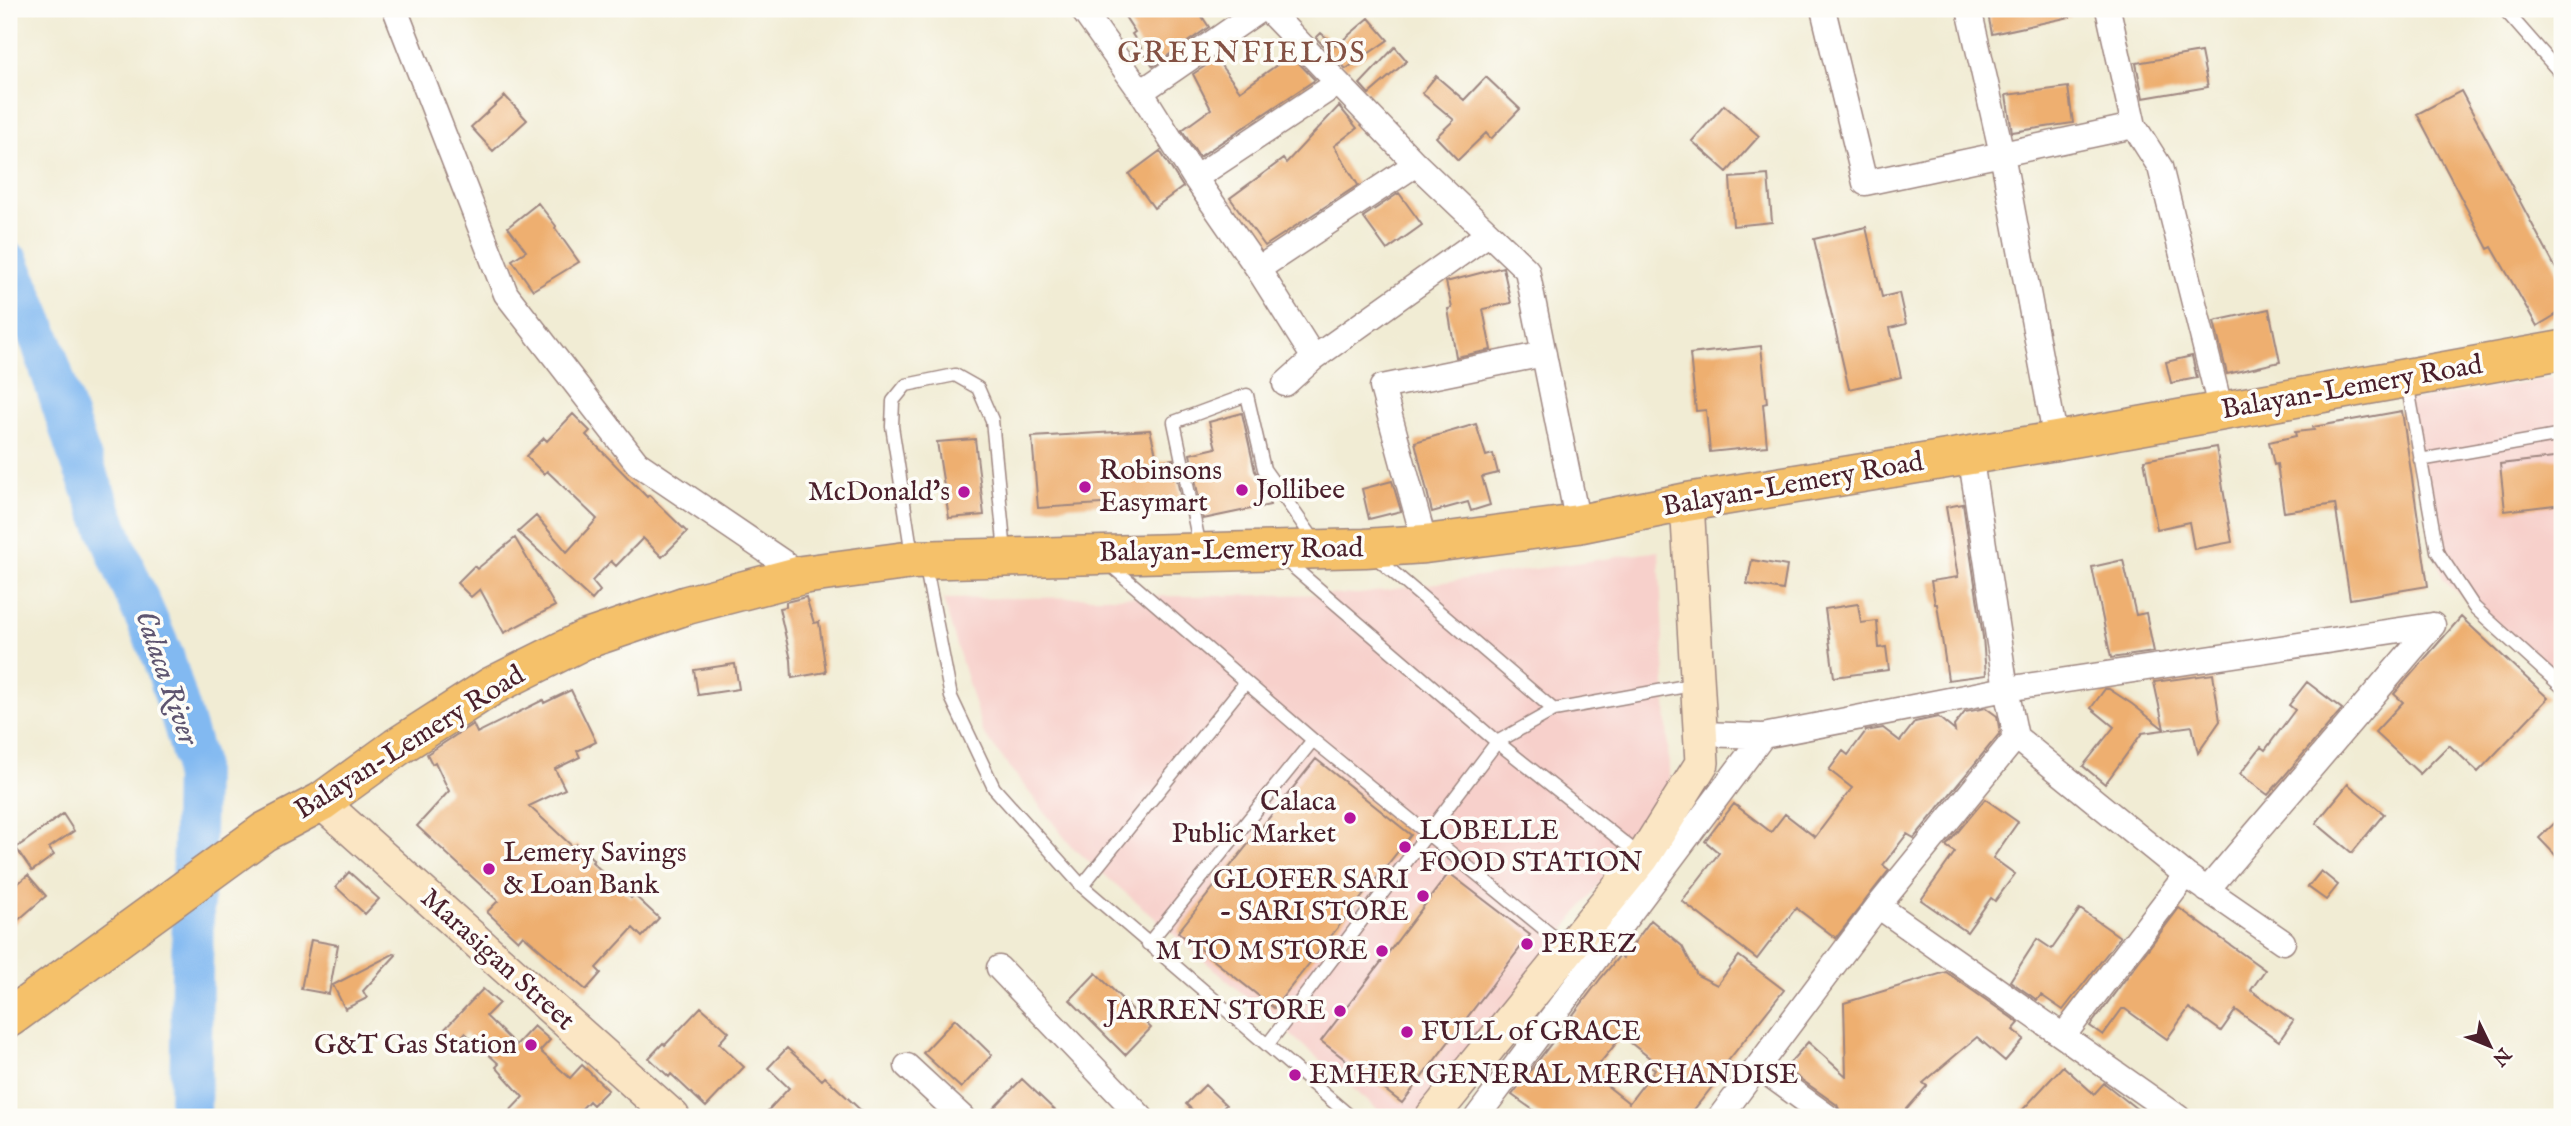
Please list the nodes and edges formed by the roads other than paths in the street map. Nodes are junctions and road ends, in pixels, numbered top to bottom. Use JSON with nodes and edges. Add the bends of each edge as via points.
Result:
{"nodes":[{"id":1,"x":395,"y":9,"type":"edge"},
{"id":2,"x":1082,"y":9,"type":"edge"},
{"id":3,"x":1262,"y":9,"type":"edge"},
{"id":4,"x":1267,"y":9,"type":"edge"},
{"id":5,"x":1823,"y":9,"type":"edge"},
{"id":6,"x":1969,"y":9,"type":"edge"},
{"id":7,"x":2108,"y":9,"type":"edge"},
{"id":8,"x":2504,"y":9,"type":"edge"},
{"id":9,"x":2562,"y":75,"type":"edge"},
{"id":10,"x":1338,"y":83,"type":"junction"},
{"id":11,"x":1141,"y":92,"type":"junction"},
{"id":12,"x":2134,"y":126,"type":"junction"},
{"id":13,"x":2002,"y":154,"type":"junction"},
{"id":14,"x":1416,"y":164,"type":"junction"},
{"id":15,"x":1195,"y":178,"type":"junction"},
{"id":16,"x":1488,"y":233,"type":"junction"},
{"id":17,"x":1258,"y":270,"type":"junction"},
{"id":18,"x":2562,"y":350,"type":"edge"},
{"id":19,"x":1544,"y":354,"type":"junction"},
{"id":20,"x":1314,"y":358,"type":"junction"},
{"id":21,"x":2406,"y":378,"type":"junction"},
{"id":22,"x":1285,"y":384,"type":"dead end"},
{"id":23,"x":2221,"y":411,"type":"junction"},
{"id":24,"x":2562,"y":435,"type":"edge"},
{"id":25,"x":2056,"y":441,"type":"junction"},
{"id":26,"x":1970,"y":454,"type":"junction"},
{"id":27,"x":2420,"y":460,"type":"junction"},
{"id":28,"x":1687,"y":502,"type":"junction"},
{"id":29,"x":1578,"y":524,"type":"junction"},
{"id":30,"x":1425,"y":544,"type":"junction"},
{"id":31,"x":1365,"y":548,"type":"junction"},
{"id":32,"x":1321,"y":550,"type":"junction"},
{"id":33,"x":1276,"y":552,"type":"junction"},
{"id":34,"x":1201,"y":553,"type":"junction"},
{"id":35,"x":1097,"y":554,"type":"junction"},
{"id":36,"x":1006,"y":556,"type":"junction"},
{"id":37,"x":919,"y":561,"type":"junction"},
{"id":38,"x":802,"y":575,"type":"junction"},
{"id":39,"x":1246,"y":682,"type":"junction"},
{"id":40,"x":1697,"y":684,"type":"junction"},
{"id":41,"x":2562,"y":687,"type":"edge"},
{"id":42,"x":2006,"y":690,"type":"junction"},
{"id":43,"x":1554,"y":710,"type":"junction"},
{"id":44,"x":1701,"y":734,"type":"junction"},
{"id":45,"x":1763,"y":736,"type":"junction"},
{"id":46,"x":2016,"y":737,"type":"junction"},
{"id":47,"x":1313,"y":740,"type":"junction"},
{"id":48,"x":1497,"y":742,"type":"junction"},
{"id":49,"x":321,"y":802,"type":"junction"},
{"id":50,"x":1429,"y":833,"type":"junction"},
{"id":51,"x":1643,"y":858,"type":"junction"},
{"id":52,"x":2186,"y":875,"type":"junction"},
{"id":53,"x":1082,"y":886,"type":"junction"},
{"id":54,"x":2207,"y":890,"type":"junction"},
{"id":55,"x":1878,"y":906,"type":"junction"},
{"id":56,"x":2283,"y":942,"type":"dead end"},
{"id":57,"x":1147,"y":944,"type":"junction"},
{"id":58,"x":1570,"y":950,"type":"junction"},
{"id":59,"x":999,"y":968,"type":"dead end"},
{"id":60,"x":9,"y":1018,"type":"edge"},
{"id":61,"x":2064,"y":1035,"type":"junction"},
{"id":62,"x":1268,"y":1044,"type":"junction"},
{"id":63,"x":907,"y":1066,"type":"dead end"},
{"id":64,"x":1759,"y":1067,"type":"junction"},
{"id":65,"x":673,"y":1117,"type":"edge"},
{"id":66,"x":961,"y":1117,"type":"edge"},
{"id":67,"x":1141,"y":1117,"type":"edge"},
{"id":68,"x":1351,"y":1117,"type":"edge"},
{"id":69,"x":1432,"y":1117,"type":"edge"},
{"id":70,"x":1477,"y":1117,"type":"edge"},
{"id":71,"x":1720,"y":1117,"type":"edge"},
{"id":72,"x":1828,"y":1117,"type":"edge"},
{"id":73,"x":2178,"y":1117,"type":"edge"}],
"edges":[{"from":1,"to":38,"type":"street","via":[[506,294],[637,463]]},
{"from":2,"to":11,"type":"street"},
{"from":3,"to":11,"type":"street"},
{"from":4,"to":10,"type":"street"},
{"from":5,"to":13,"type":"street","via":[[1865,183]]},
{"from":6,"to":13,"type":"street"},
{"from":7,"to":12,"type":"street"},
{"from":8,"to":9,"type":"lane"},
{"from":10,"to":14,"type":"street"},
{"from":10,"to":15,"type":"street"},
{"from":11,"to":15,"type":"street"},
{"from":12,"to":13,"type":"street"},
{"from":12,"to":23,"type":"street","via":[[2160,167]]},
{"from":13,"to":25,"type":"street"},
{"from":14,"to":16,"type":"street"},
{"from":14,"to":17,"type":"street"},
{"from":15,"to":17,"type":"street"},
{"from":16,"to":19,"type":"street","via":[[1527,270]]},
{"from":16,"to":20,"type":"street"},
{"from":17,"to":20,"type":"street"},
{"from":18,"to":21,"type":"main road","name":"Balayan-Lemery Road"},
{"from":19,"to":29,"type":"street"},
{"from":19,"to":30,"type":"street","via":[[1382,387]]},
{"from":20,"to":22,"type":"street"},
{"from":21,"to":23,"type":"main road","name":"Balayan-Lemery Road"},
{"from":21,"to":27,"type":"lane"},
{"from":23,"to":25,"type":"main road","name":"Balayan-Lemery Road"},
{"from":24,"to":27,"type":"lane"},
{"from":25,"to":26,"type":"main road","name":"Balayan-Lemery Road"},
{"from":26,"to":28,"type":"main road","name":"Balayan-Lemery Road"},
{"from":26,"to":42,"type":"street"},
{"from":27,"to":41,"type":"lane","via":[[2437,551],[2474,607]]},
{"from":28,"to":29,"type":"main road","name":"Balayan-Lemery Road"},
{"from":28,"to":40,"type":"street"},
{"from":29,"to":30,"type":"main road","name":"Balayan-Lemery Road"},
{"from":30,"to":31,"type":"main road","name":"Balayan-Lemery Road"},
{"from":31,"to":32,"type":"main road","name":"Balayan-Lemery Road"},
{"from":31,"to":43,"type":"lane"},
{"from":32,"to":33,"type":"main road","name":"Balayan-Lemery Road"},
{"from":32,"to":34,"type":"lane","via":[[1264,469],[1247,395],[1174,422]]},
{"from":33,"to":34,"type":"main road","name":"Balayan-Lemery Road"},
{"from":33,"to":48,"type":"lane"},
{"from":34,"to":35,"type":"main road","name":"Balayan-Lemery Road"},
{"from":35,"to":36,"type":"main road","name":"Balayan-Lemery Road"},
{"from":35,"to":39,"type":"lane"},
{"from":36,"to":37,"type":"main road","name":"Balayan-Lemery Road"},
{"from":36,"to":37,"type":"lane","via":[[992,420],[978,388],[955,375],[905,385],[893,401],[892,426]]},
{"from":37,"to":38,"type":"main road","name":"Balayan-Lemery Road"},
{"from":37,"to":53,"type":"lane","via":[[951,697],[994,788]]},
{"from":38,"to":49,"type":"main road","name":"Balayan-Lemery Road","via":[[687,605],[584,640],[492,685]]},
{"from":39,"to":47,"type":"lane"},
{"from":39,"to":53,"type":"lane"},
{"from":40,"to":43,"type":"lane"},
{"from":40,"to":44,"type":"street"},
{"from":42,"to":45,"type":"street"},
{"from":42,"to":46,"type":"street"},
{"from":42,"to":54,"type":"street","via":[[2433,625]]},
{"from":43,"to":48,"type":"lane"},
{"from":44,"to":45,"type":"street"},
{"from":44,"to":51,"type":"street","via":[[1702,763]]},
{"from":45,"to":70,"type":"street"},
{"from":46,"to":52,"type":"street"},
{"from":46,"to":55,"type":"street"},
{"from":47,"to":50,"type":"lane"},
{"from":47,"to":57,"type":"lane"},
{"from":48,"to":50,"type":"lane"},
{"from":48,"to":51,"type":"lane"},
{"from":49,"to":60,"type":"main road","name":"Balayan-Lemery Road","via":[[264,832]]},
{"from":49,"to":65,"type":"street","name":"Marasigan Street"},
{"from":50,"to":58,"type":"lane"},
{"from":50,"to":62,"type":"lane"},
{"from":51,"to":58,"type":"street"},
{"from":52,"to":54,"type":"street"},
{"from":52,"to":61,"type":"street"},
{"from":53,"to":57,"type":"lane"},
{"from":54,"to":56,"type":"street"},
{"from":55,"to":61,"type":"street"},
{"from":55,"to":64,"type":"street"},
{"from":57,"to":62,"type":"lane"},
{"from":58,"to":69,"type":"street"},
{"from":59,"to":67,"type":"street"},
{"from":61,"to":73,"type":"street"},
{"from":62,"to":68,"type":"lane"},
{"from":63,"to":66,"type":"street"},
{"from":64,"to":71,"type":"street"},
{"from":64,"to":72,"type":"street"}]}
